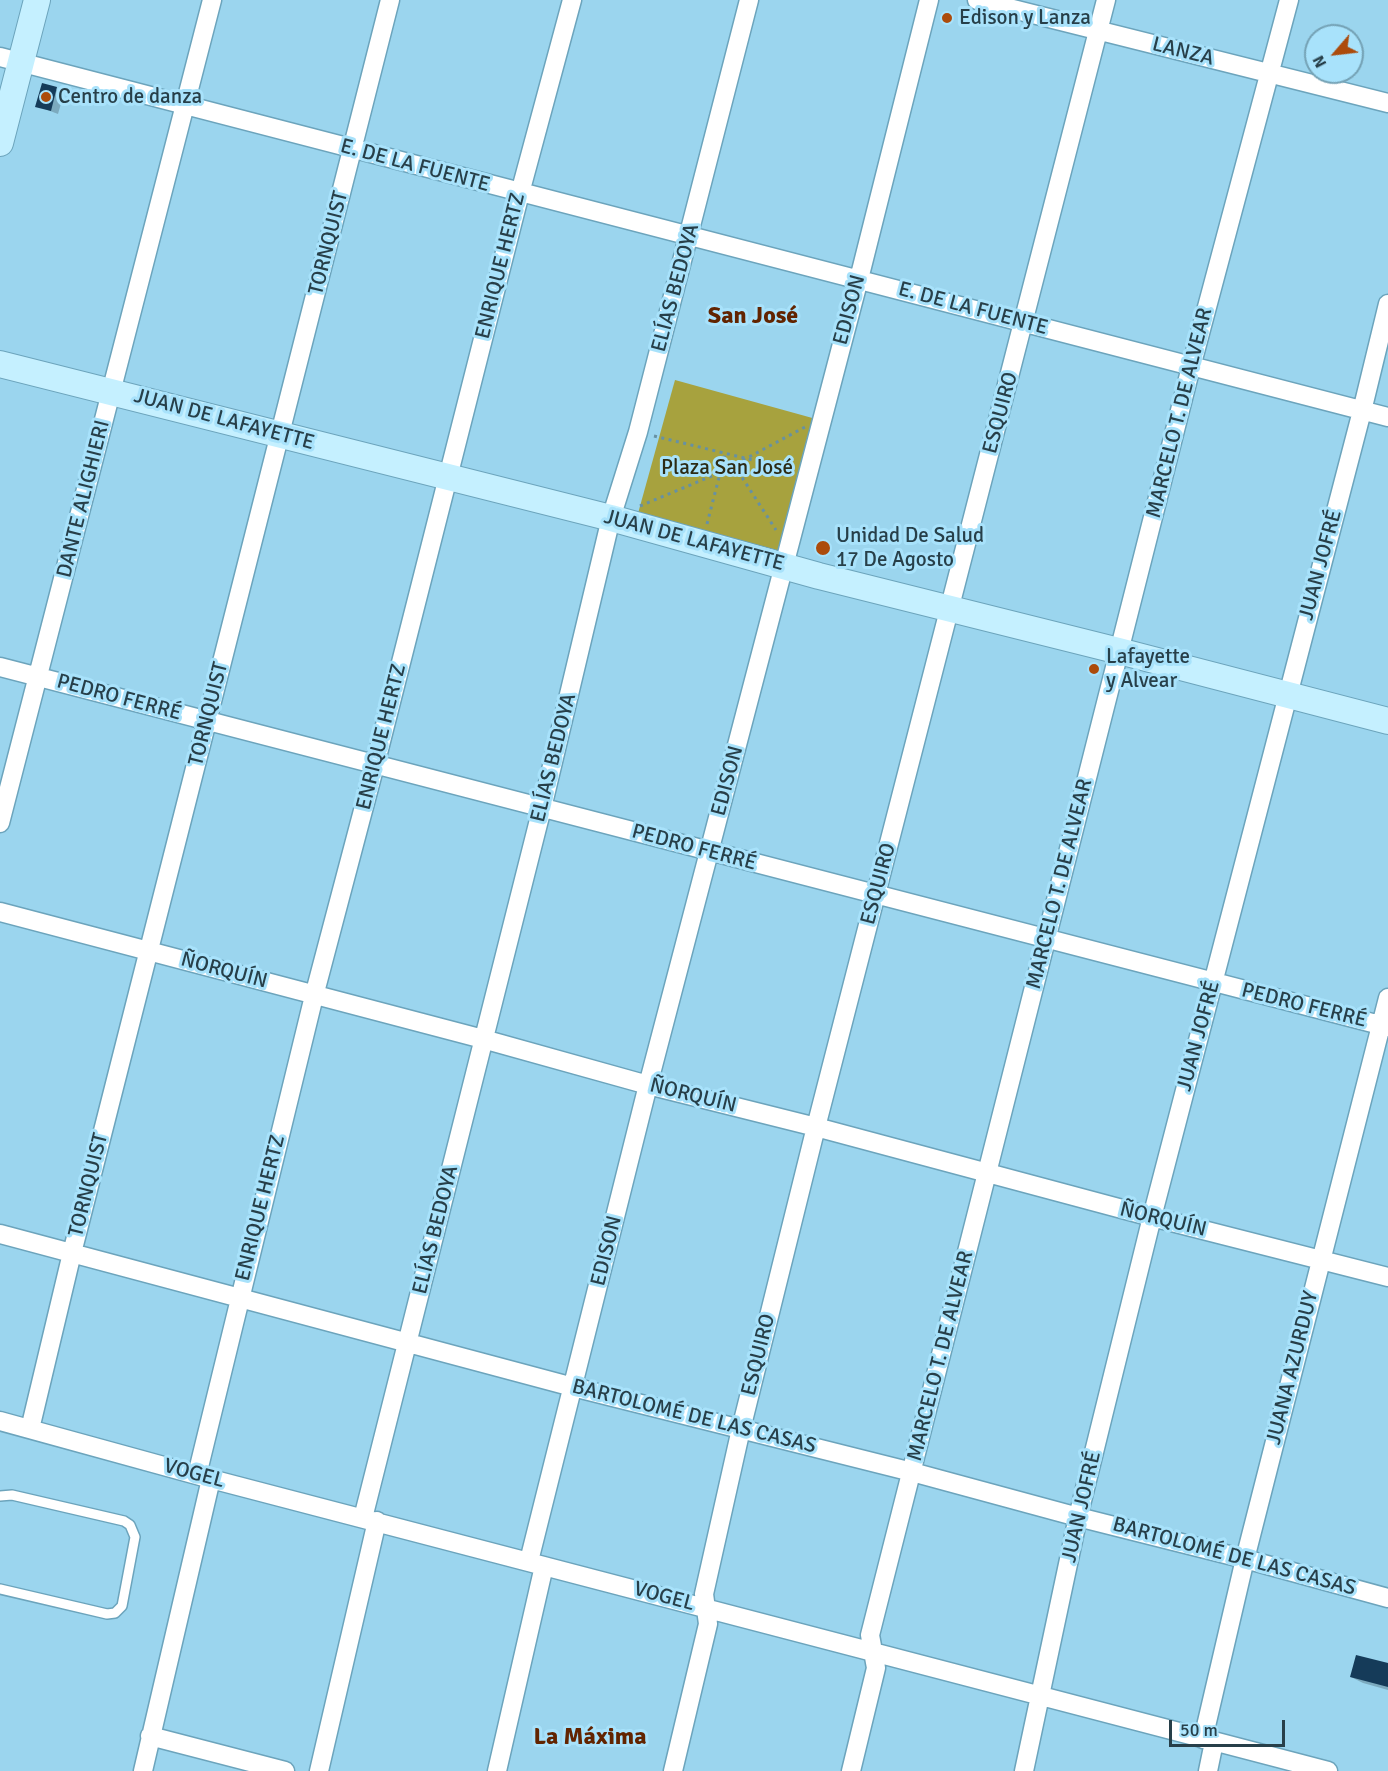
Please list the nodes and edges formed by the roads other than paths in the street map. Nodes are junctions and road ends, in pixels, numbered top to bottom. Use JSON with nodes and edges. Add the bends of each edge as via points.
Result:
{"nodes":[{"id":1,"x":37,"y":0,"type":"edge"},
{"id":2,"x":212,"y":0,"type":"edge"},
{"id":3,"x":390,"y":0,"type":"edge"},
{"id":4,"x":572,"y":0,"type":"edge"},
{"id":5,"x":749,"y":0,"type":"edge"},
{"id":6,"x":929,"y":0,"type":"edge"},
{"id":7,"x":977,"y":0,"type":"edge"},
{"id":8,"x":1106,"y":0,"type":"edge"},
{"id":9,"x":1289,"y":0,"type":"edge"},
{"id":10,"x":1098,"y":31,"type":"junction"},
{"id":11,"x":10,"y":60,"type":"edge"},
{"id":12,"x":1270,"y":74,"type":"junction"},
{"id":13,"x":1388,"y":104,"type":"edge"},
{"id":14,"x":185,"y":105,"type":"junction"},
{"id":15,"x":0,"y":143,"type":"edge"},
{"id":16,"x":352,"y":149,"type":"junction"},
{"id":17,"x":520,"y":193,"type":"junction"},
{"id":18,"x":689,"y":236,"type":"junction"},
{"id":19,"x":859,"y":279,"type":"junction"},
{"id":20,"x":1388,"y":304,"type":"edge"},
{"id":21,"x":1025,"y":322,"type":"junction"},
{"id":22,"x":0,"y":364,"type":"edge"},
{"id":23,"x":1191,"y":367,"type":"junction"},
{"id":24,"x":112,"y":391,"type":"junction"},
{"id":25,"x":1362,"y":411,"type":"junction"},
{"id":26,"x":1388,"y":417,"type":"edge"},
{"id":27,"x":281,"y":435,"type":"junction"},
{"id":28,"x":447,"y":478,"type":"junction"},
{"id":29,"x":611,"y":518,"type":"junction"},
{"id":30,"x":786,"y":557,"type":"junction"},
{"id":31,"x":950,"y":609,"type":"junction"},
{"id":32,"x":1119,"y":651,"type":"junction"},
{"id":33,"x":0,"y":668,"type":"edge"},
{"id":34,"x":38,"y":677,"type":"junction"},
{"id":35,"x":1287,"y":696,"type":"junction"},
{"id":36,"x":207,"y":721,"type":"junction"},
{"id":37,"x":1388,"y":721,"type":"edge"},
{"id":38,"x":375,"y":765,"type":"junction"},
{"id":39,"x":542,"y":808,"type":"junction"},
{"id":40,"x":0,"y":824,"type":"edge"},
{"id":41,"x":710,"y":853,"type":"junction"},
{"id":42,"x":876,"y":894,"type":"junction"},
{"id":43,"x":0,"y":912,"type":"edge"},
{"id":44,"x":1046,"y":938,"type":"junction"},
{"id":45,"x":148,"y":951,"type":"junction"},
{"id":46,"x":1213,"y":982,"type":"junction"},
{"id":47,"x":314,"y":996,"type":"junction"},
{"id":48,"x":1388,"y":998,"type":"edge"},
{"id":49,"x":1384,"y":1026,"type":"edge"},
{"id":50,"x":483,"y":1039,"type":"junction"},
{"id":51,"x":648,"y":1085,"type":"junction"},
{"id":52,"x":816,"y":1127,"type":"junction"},
{"id":53,"x":987,"y":1173,"type":"junction"},
{"id":54,"x":1152,"y":1217,"type":"junction"},
{"id":55,"x":0,"y":1234,"type":"edge"},
{"id":56,"x":72,"y":1253,"type":"junction"},
{"id":57,"x":1320,"y":1260,"type":"junction"},
{"id":58,"x":1388,"y":1276,"type":"edge"},
{"id":59,"x":239,"y":1298,"type":"junction"},
{"id":60,"x":408,"y":1343,"type":"junction"},
{"id":61,"x":573,"y":1387,"type":"junction"},
{"id":62,"x":0,"y":1421,"type":"edge"},
{"id":63,"x":30,"y":1429,"type":"junction"},
{"id":64,"x":741,"y":1429,"type":"junction"},
{"id":65,"x":912,"y":1472,"type":"junction"},
{"id":66,"x":204,"y":1477,"type":"junction"},
{"id":67,"x":0,"y":1496,"type":"edge"},
{"id":68,"x":1078,"y":1517,"type":"junction"},
{"id":69,"x":370,"y":1519,"type":"junction"},
{"id":70,"x":1245,"y":1559,"type":"junction"},
{"id":71,"x":537,"y":1564,"type":"junction"},
{"id":72,"x":0,"y":1589,"type":"edge"},
{"id":73,"x":1388,"y":1598,"type":"edge"},
{"id":74,"x":706,"y":1608,"type":"junction"},
{"id":75,"x":873,"y":1652,"type":"junction"},
{"id":76,"x":1041,"y":1695,"type":"junction"},
{"id":77,"x":150,"y":1736,"type":"junction"},
{"id":78,"x":1209,"y":1740,"type":"junction"},
{"id":79,"x":142,"y":1771,"type":"edge"},
{"id":80,"x":285,"y":1771,"type":"edge"},
{"id":81,"x":319,"y":1771,"type":"edge"},
{"id":82,"x":497,"y":1771,"type":"edge"},
{"id":83,"x":673,"y":1771,"type":"edge"},
{"id":84,"x":851,"y":1771,"type":"edge"},
{"id":85,"x":1024,"y":1771,"type":"edge"},
{"id":86,"x":1208,"y":1771,"type":"edge"},
{"id":87,"x":1328,"y":1771,"type":"edge"}],
"edges":[{"from":1,"to":11,"type":"street"},
{"from":2,"to":14,"type":"street","name":"DANTE ALIGHIERI"},
{"from":3,"to":16,"type":"street","name":"TORNQUIST"},
{"from":4,"to":17,"type":"street","name":"ENRIQUE HERTZ"},
{"from":5,"to":18,"type":"street","name":"ELÍAS BEDOYA"},
{"from":6,"to":19,"type":"street","name":"EDISON"},
{"from":7,"to":10,"type":"street","name":"LANZA"},
{"from":8,"to":10,"type":"street","name":"ESQUIRO"},
{"from":9,"to":12,"type":"street","name":"MARCELO T. DE ALVEAR"},
{"from":10,"to":12,"type":"street","name":"LANZA"},
{"from":10,"to":21,"type":"street","name":"ESQUIRO"},
{"from":11,"to":14,"type":"street","name":"E. DE LA FUENTE"},
{"from":11,"to":15,"type":"street"},
{"from":12,"to":13,"type":"street","name":"LANZA"},
{"from":12,"to":23,"type":"street","name":"MARCELO T. DE ALVEAR"},
{"from":14,"to":16,"type":"street","name":"E. DE LA FUENTE"},
{"from":14,"to":24,"type":"street","name":"DANTE ALIGHIERI"},
{"from":16,"to":17,"type":"street","name":"E. DE LA FUENTE"},
{"from":16,"to":27,"type":"street","name":"TORNQUIST"},
{"from":17,"to":18,"type":"street","name":"E. DE LA FUENTE"},
{"from":17,"to":28,"type":"street","name":"ENRIQUE HERTZ"},
{"from":18,"to":19,"type":"street","name":"E. DE LA FUENTE"},
{"from":18,"to":29,"type":"street","name":"ELÍAS BEDOYA","via":[[638,432]]},
{"from":19,"to":21,"type":"street","name":"E. DE LA FUENTE"},
{"from":19,"to":30,"type":"street","name":"EDISON"},
{"from":20,"to":25,"type":"street","name":"JUAN JOFRÉ"},
{"from":21,"to":23,"type":"street","name":"E. DE LA FUENTE"},
{"from":21,"to":31,"type":"street","name":"ESQUIRO"},
{"from":22,"to":24,"type":"street","name":"JUAN DE LAFAYETTE"},
{"from":23,"to":25,"type":"street","name":"E. DE LA FUENTE"},
{"from":23,"to":32,"type":"street","name":"MARCELO T. DE ALVEAR"},
{"from":24,"to":27,"type":"street","name":"JUAN DE LAFAYETTE"},
{"from":24,"to":34,"type":"street","name":"DANTE ALIGHIERI"},
{"from":25,"to":26,"type":"street","name":"E. DE LA FUENTE"},
{"from":25,"to":35,"type":"street","name":"JUAN JOFRÉ"},
{"from":27,"to":28,"type":"street","name":"JUAN DE LAFAYETTE"},
{"from":27,"to":36,"type":"street","name":"TORNQUIST"},
{"from":28,"to":29,"type":"street","name":"JUAN DE LAFAYETTE"},
{"from":28,"to":38,"type":"street","name":"ENRIQUE HERTZ"},
{"from":29,"to":30,"type":"street","name":"JUAN DE LAFAYETTE","via":[[703,543]]},
{"from":29,"to":39,"type":"street","name":"ELÍAS BEDOYA"},
{"from":30,"to":31,"type":"street","name":"JUAN DE LAFAYETTE"},
{"from":30,"to":41,"type":"street","name":"EDISON"},
{"from":31,"to":32,"type":"street","name":"JUAN DE LAFAYETTE"},
{"from":31,"to":42,"type":"street","name":"ESQUIRO"},
{"from":32,"to":35,"type":"street","name":"JUAN DE LAFAYETTE"},
{"from":32,"to":44,"type":"street","name":"MARCELO T. DE ALVEAR"},
{"from":33,"to":34,"type":"street","name":"PEDRO FERRÉ"},
{"from":34,"to":36,"type":"street","name":"PEDRO FERRÉ"},
{"from":34,"to":40,"type":"street","name":"DANTE ALIGHIERI"},
{"from":35,"to":37,"type":"street","name":"JUAN DE LAFAYETTE"},
{"from":35,"to":46,"type":"street","name":"JUAN JOFRÉ"},
{"from":36,"to":38,"type":"street","name":"PEDRO FERRÉ"},
{"from":36,"to":45,"type":"street","name":"TORNQUIST"},
{"from":38,"to":39,"type":"street","name":"PEDRO FERRÉ"},
{"from":38,"to":47,"type":"street","name":"ENRIQUE HERTZ"},
{"from":39,"to":41,"type":"street","name":"PEDRO FERRÉ"},
{"from":39,"to":50,"type":"street","name":"ELÍAS BEDOYA"},
{"from":41,"to":42,"type":"street","name":"PEDRO FERRÉ"},
{"from":41,"to":51,"type":"street","name":"EDISON"},
{"from":42,"to":44,"type":"street","name":"PEDRO FERRÉ"},
{"from":42,"to":52,"type":"street","name":"ESQUIRO"},
{"from":43,"to":45,"type":"street","name":"ÑORQUÍN"},
{"from":44,"to":46,"type":"street","name":"PEDRO FERRÉ"},
{"from":44,"to":53,"type":"street","name":"MARCELO T. DE ALVEAR"},
{"from":45,"to":47,"type":"street","name":"ÑORQUÍN"},
{"from":45,"to":56,"type":"street","name":"TORNQUIST"},
{"from":46,"to":49,"type":"street","name":"PEDRO FERRÉ"},
{"from":46,"to":54,"type":"street","name":"JUAN JOFRÉ"},
{"from":47,"to":50,"type":"street","name":"ÑORQUÍN"},
{"from":47,"to":59,"type":"street","name":"ENRIQUE HERTZ"},
{"from":48,"to":49,"type":"street","name":"JUANA AZURDUY"},
{"from":49,"to":57,"type":"street","name":"JUANA AZURDUY"},
{"from":50,"to":51,"type":"street","name":"ÑORQUÍN"},
{"from":50,"to":60,"type":"street","name":"ELÍAS BEDOYA"},
{"from":51,"to":52,"type":"street","name":"ÑORQUÍN"},
{"from":51,"to":61,"type":"street","name":"EDISON"},
{"from":52,"to":53,"type":"street","name":"ÑORQUÍN"},
{"from":52,"to":64,"type":"street","name":"ESQUIRO"},
{"from":53,"to":54,"type":"street","name":"ÑORQUÍN"},
{"from":53,"to":65,"type":"street","name":"MARCELO T. DE ALVEAR"},
{"from":54,"to":57,"type":"street","name":"ÑORQUÍN"},
{"from":54,"to":68,"type":"street","name":"JUAN JOFRÉ"},
{"from":55,"to":56,"type":"street","name":"BARTOLOMÉ DE LAS CASAS"},
{"from":56,"to":59,"type":"street","name":"BARTOLOMÉ DE LAS CASAS"},
{"from":56,"to":63,"type":"street","name":"TORNQUIST"},
{"from":57,"to":58,"type":"street","name":"ÑORQUÍN"},
{"from":57,"to":70,"type":"street","name":"JUANA AZURDUY"},
{"from":59,"to":60,"type":"street","name":"BARTOLOMÉ DE LAS CASAS"},
{"from":59,"to":66,"type":"street","name":"ENRIQUE HERTZ"},
{"from":60,"to":61,"type":"street","name":"BARTOLOMÉ DE LAS CASAS"},
{"from":60,"to":69,"type":"street","name":"ELÍAS BEDOYA"},
{"from":61,"to":64,"type":"street","name":"BARTOLOMÉ DE LAS CASAS"},
{"from":61,"to":71,"type":"street","name":"EDISON"},
{"from":62,"to":63,"type":"street","name":"VOGEL"},
{"from":63,"to":66,"type":"street","name":"VOGEL"},
{"from":64,"to":65,"type":"street","name":"BARTOLOMÉ DE LAS CASAS"},
{"from":64,"to":74,"type":"street","name":"ESQUIRO","via":[[704,1594]]},
{"from":65,"to":68,"type":"street","name":"BARTOLOMÉ DE LAS CASAS"},
{"from":65,"to":75,"type":"street","name":"MARCELO T. DE ALVEAR","via":[[870,1635]]},
{"from":66,"to":69,"type":"street","name":"VOGEL"},
{"from":66,"to":77,"type":"street","name":"ENRIQUE HERTZ"},
{"from":67,"to":72,"type":"lane","via":[[12,1495],[124,1521],[135,1537],[122,1606],[115,1613]]},
{"from":68,"to":70,"type":"street","name":"BARTOLOMÉ DE LAS CASAS"},
{"from":68,"to":76,"type":"street","name":"JUAN JOFRÉ"},
{"from":69,"to":71,"type":"street","name":"VOGEL"},
{"from":69,"to":81,"type":"street","name":"ELÍAS BEDOYA"},
{"from":70,"to":73,"type":"street","name":"BARTOLOMÉ DE LAS CASAS"},
{"from":70,"to":78,"type":"street","name":"JUANA AZURDUY"},
{"from":71,"to":74,"type":"street","name":"VOGEL"},
{"from":71,"to":82,"type":"street","name":"EDISON"},
{"from":74,"to":75,"type":"street","name":"VOGEL"},
{"from":74,"to":83,"type":"street","name":"ESQUIRO","via":[[708,1624]]},
{"from":75,"to":76,"type":"street","name":"VOGEL"},
{"from":75,"to":84,"type":"street","name":"MARCELO T. DE ALVEAR","via":[[876,1668]]},
{"from":76,"to":78,"type":"street","name":"VOGEL"},
{"from":76,"to":85,"type":"street","name":"JUAN JOFRÉ"},
{"from":77,"to":79,"type":"street","name":"ENRIQUE HERTZ"},
{"from":77,"to":80,"type":"street"},
{"from":78,"to":86,"type":"street","name":"JUANA AZURDUY"},
{"from":78,"to":87,"type":"street","name":"VOGEL"}]}
